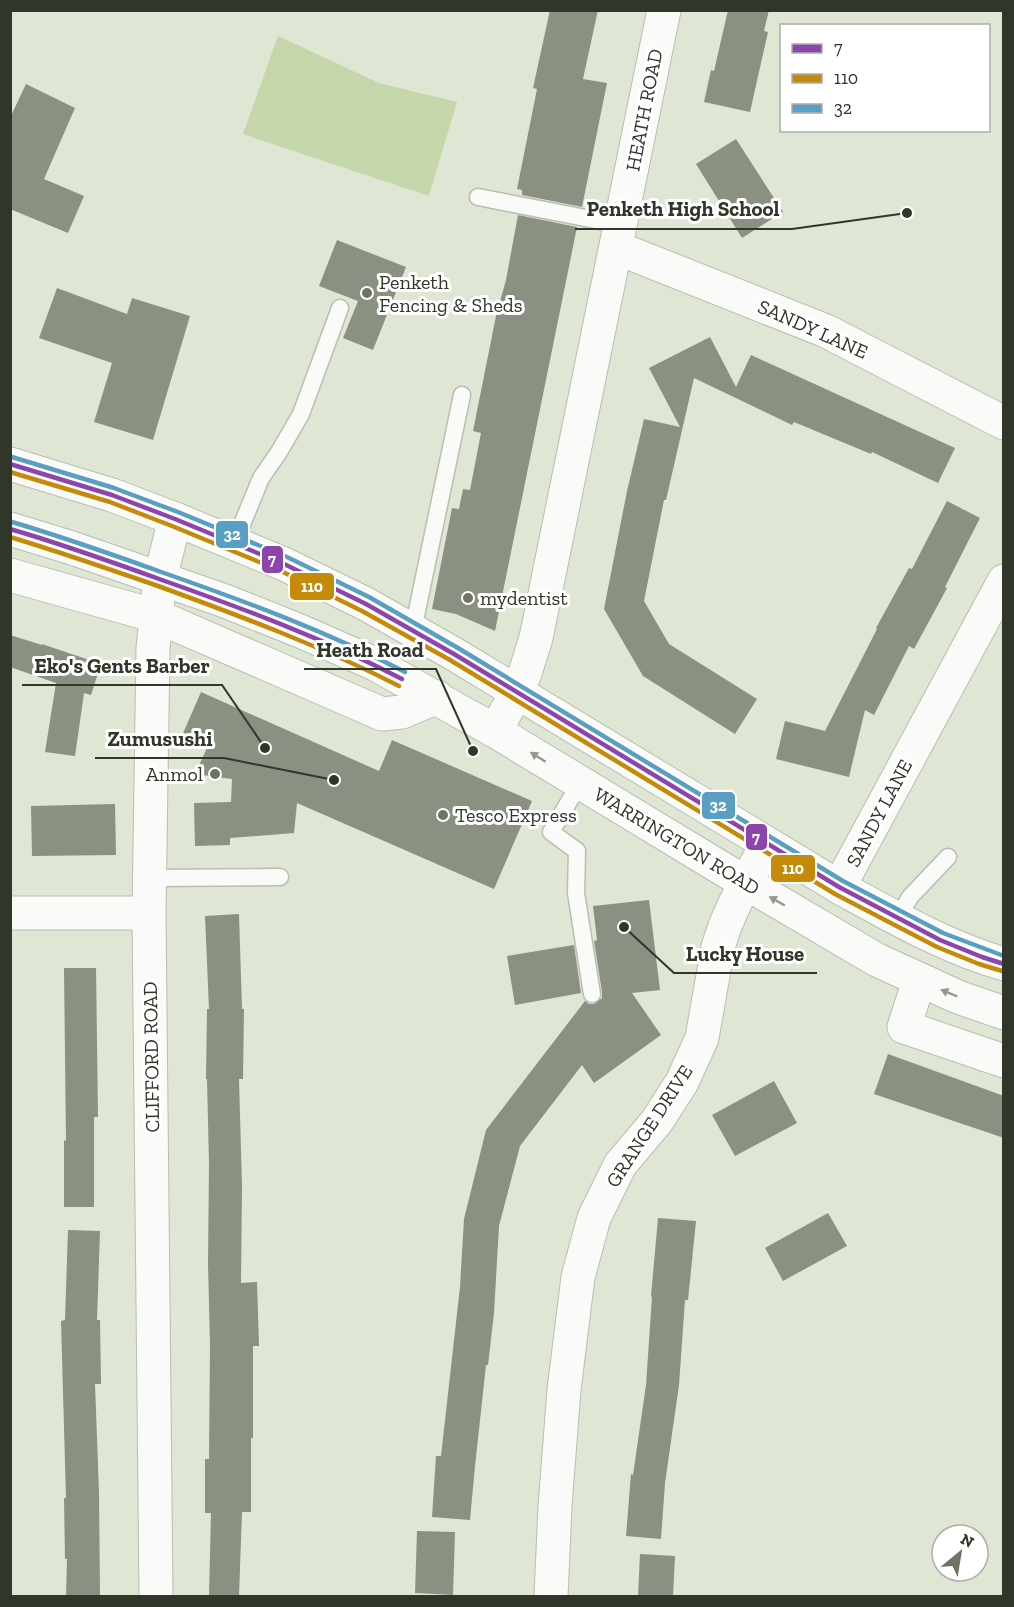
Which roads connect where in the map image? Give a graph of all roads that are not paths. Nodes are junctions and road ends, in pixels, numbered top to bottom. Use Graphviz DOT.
graph roads {
  1 [pos="664,10"];
  2 [pos="478,197"];
  3 [pos="619,236"];
  4 [pos="340,308"];
  5 [pos="462,395"];
  6 [pos="1004,423"];
  7 [pos="10,464"];
  8 [pos="175,519"];
  9 [pos="10,529"];
  10 [pos="234,544"];
  11 [pos="10,575"];
  12 [pos="160,579"];
  13 [pos="1004,581"];
  14 [pos="156,616"];
  15 [pos="413,630"];
  16 [pos="517,692"];
  17 [pos="437,698"];
  18 [pos="495,730"];
  19 [pos="580,783"];
  20 [pos="767,844"];
  21 [pos="948,857"];
  22 [pos="280,877"];
  23 [pos="150,878"];
  24 [pos="746,884"];
  25 [pos="839,887"];
  26 [pos="10,913"];
  27 [pos="149,913"];
  28 [pos="897,919"];
  29 [pos="1004,964"];
  30 [pos="919,981"];
  31 [pos="592,994"];
  32 [pos="1004,1013"];
  33 [pos="1004,1061"];
  34 [pos="156,1596"];
  35 [pos="551,1596"];
  1 -- 3 [label="street, HEATH ROAD"];
  2 -- 3 [label="lane"];
  3 -- 6 [label="street, SANDY LANE"];
  3 -- 16 [label="street, HEATH ROAD"];
  4 -- 10 [label="lane"];
  5 -- 15 [label="lane"];
  7 -- 8 [label="street"];
  8 -- 10 [label="street"];
  8 -- 12 [label="street, CLIFFORD ROAD"];
  9 -- 12 [label="street, WARRINGTON ROAD"];
  10 -- 15 [label="street"];
  11 -- 14 [label="street"];
  12 -- 14 [label="street, CLIFFORD ROAD"];
  12 -- 17 [label="street, WARRINGTON ROAD"];
  13 -- 25 [label="street, SANDY LANE"];
  14 -- 17 [label="street"];
  14 -- 23 [label="street, CLIFFORD ROAD"];
  15 -- 16 [label="street"];
  16 -- 18 [label="street, HEATH ROAD"];
  16 -- 20 [label="street"];
  17 -- 18 [label="street, WARRINGTON ROAD"];
  19 -- 18 [label="street, WARRINGTON ROAD, one-way"];
  19 -- 24 [label="street, WARRINGTON ROAD"];
  19 -- 31 [label="lane"];
  20 -- 24 [label="street, GRANGE DRIVE"];
  20 -- 25 [label="street"];
  21 -- 28 [label="lane"];
  22 -- 23 [label="lane"];
  23 -- 27 [label="street, CLIFFORD ROAD"];
  30 -- 24 [label="street, WARRINGTON ROAD, one-way"];
  24 -- 35 [label="street, GRANGE DRIVE"];
  25 -- 28 [label="street"];
  26 -- 27 [label="street"];
  27 -- 34 [label="street, CLIFFORD ROAD"];
  28 -- 29 [label="street"];
  32 -- 30 [label="street, WARRINGTON ROAD, one-way"];
  30 -- 33 [label="street"];
}
